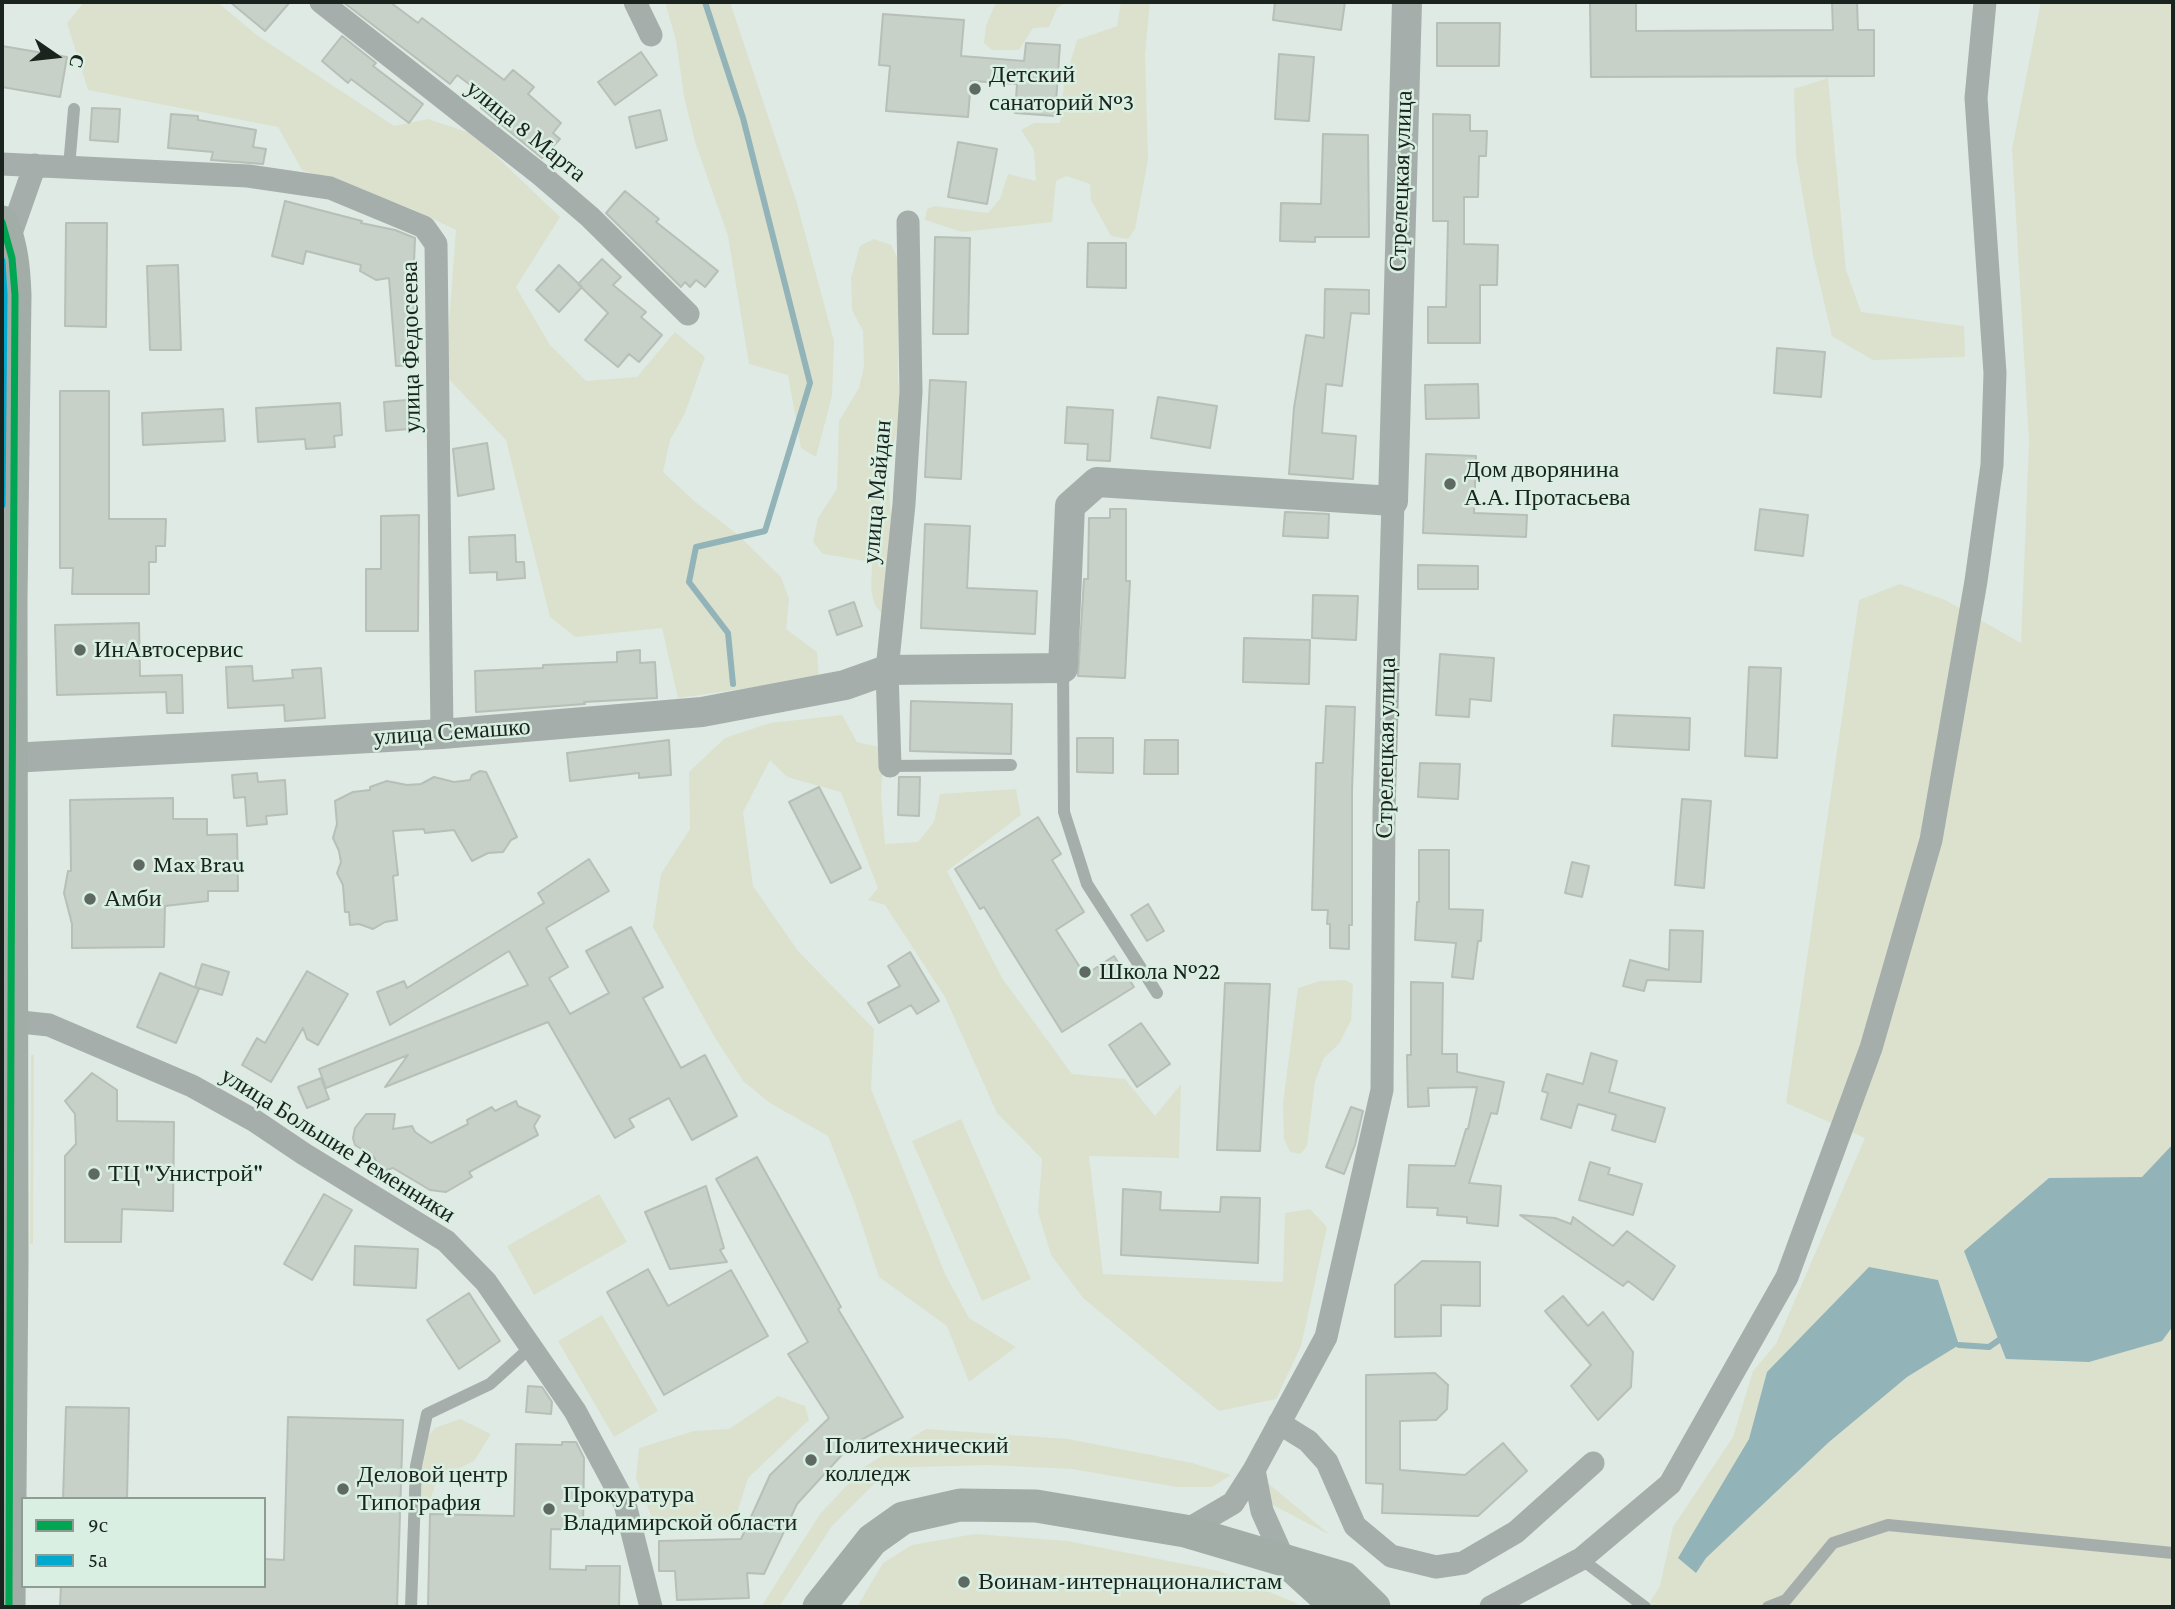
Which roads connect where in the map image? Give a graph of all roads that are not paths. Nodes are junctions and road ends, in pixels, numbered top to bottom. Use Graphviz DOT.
graph roads {
  1 [pos="321,2"];
  2 [pos="635,2"];
  3 [pos="1407,2"];
  4 [pos="1985,2"];
  5 [pos="651,35"];
  6 [pos="74,109"];
  7 [pos="2,164"];
  8 [pos="35,166"];
  9 [pos="69,167"];
  10 [pos="908,222"];
  11 [pos="6,230"];
  12 [pos="688,314"];
  13 [pos="1393,501"];
  14 [pos="1063,668"];
  15 [pos="887,670"];
  16 [pos="442,734"];
  17 [pos="11,758"];
  18 [pos="1011,765"];
  19 [pos="890,766"];
  20 [pos="1157,993"];
  21 [pos="6,1021"];
  22 [pos="532,1346"];
  23 [pos="1279,1423"];
  24 [pos="6,1429"];
  25 [pos="1593,1463"];
  26 [pos="1254,1470"];
  27 [pos="1185,1531"];
  28 [pos="2173,1553"];
  29 [pos="1283,1558"];
  30 [pos="1581,1559"];
  31 [pos="830,1600"];
  32 [pos="9,1607"];
  33 [pos="411,1607"];
  34 [pos="651,1607"];
  35 [pos="1332,1607"];
  36 [pos="1374,1607"];
  37 [pos="1491,1607"];
  38 [pos="1645,1607"];
  39 [pos="1768,1607"];
  1 -- 12 [label="street, улица 8 Марта"];
  2 -- 5 [label="street"];
  3 -- 13 [label="street, Стрелецкая улица"];
  4 -- 30 [label="street"];
  6 -- 9 [label="lane"];
  7 -- 8 [label="street, улица Федосеева"];
  8 -- 9 [label="street, улица Федосеева"];
  8 -- 11 [label="street"];
  9 -- 16 [label="street, улица Федосеева"];
  10 -- 15 [label="street, улица Майдан"];
  11 -- 17 [label="main road"];
  13 -- 14 [label="street"];
  13 -- 23 [label="street, Стрелецкая улица"];
  14 -- 15 [label="street, улица Семашко"];
  14 -- 20 [label="lane"];
  15 -- 16 [label="street, улица Семашко"];
  15 -- 19 [label="street, улица Майдан"];
  16 -- 17 [label="street, улица Семашко"];
  17 -- 21 [label="main road"];
  18 -- 19 [label="lane"];
  21 -- 22 [label="street, улица Большие Ременники"];
  21 -- 24 [label="main road"];
  22 -- 33 [label="lane"];
  22 -- 34 [label="street, улица Большие Ременники"];
  23 -- 25 [label="street"];
  23 -- 26 [label="street, Стрелецкая улица"];
  24 -- 32 [label="main road"];
  26 -- 27 [label="street, Стрелецкая улица"];
  26 -- 29 [label="street"];
  27 -- 29 [label="main road"];
  27 -- 31 [label="main road"];
  28 -- 39 [label="lane"];
  29 -- 35 [label="main road"];
  29 -- 36 [label="main road"];
  30 -- 37 [label="street"];
  30 -- 38 [label="lane"];
}
